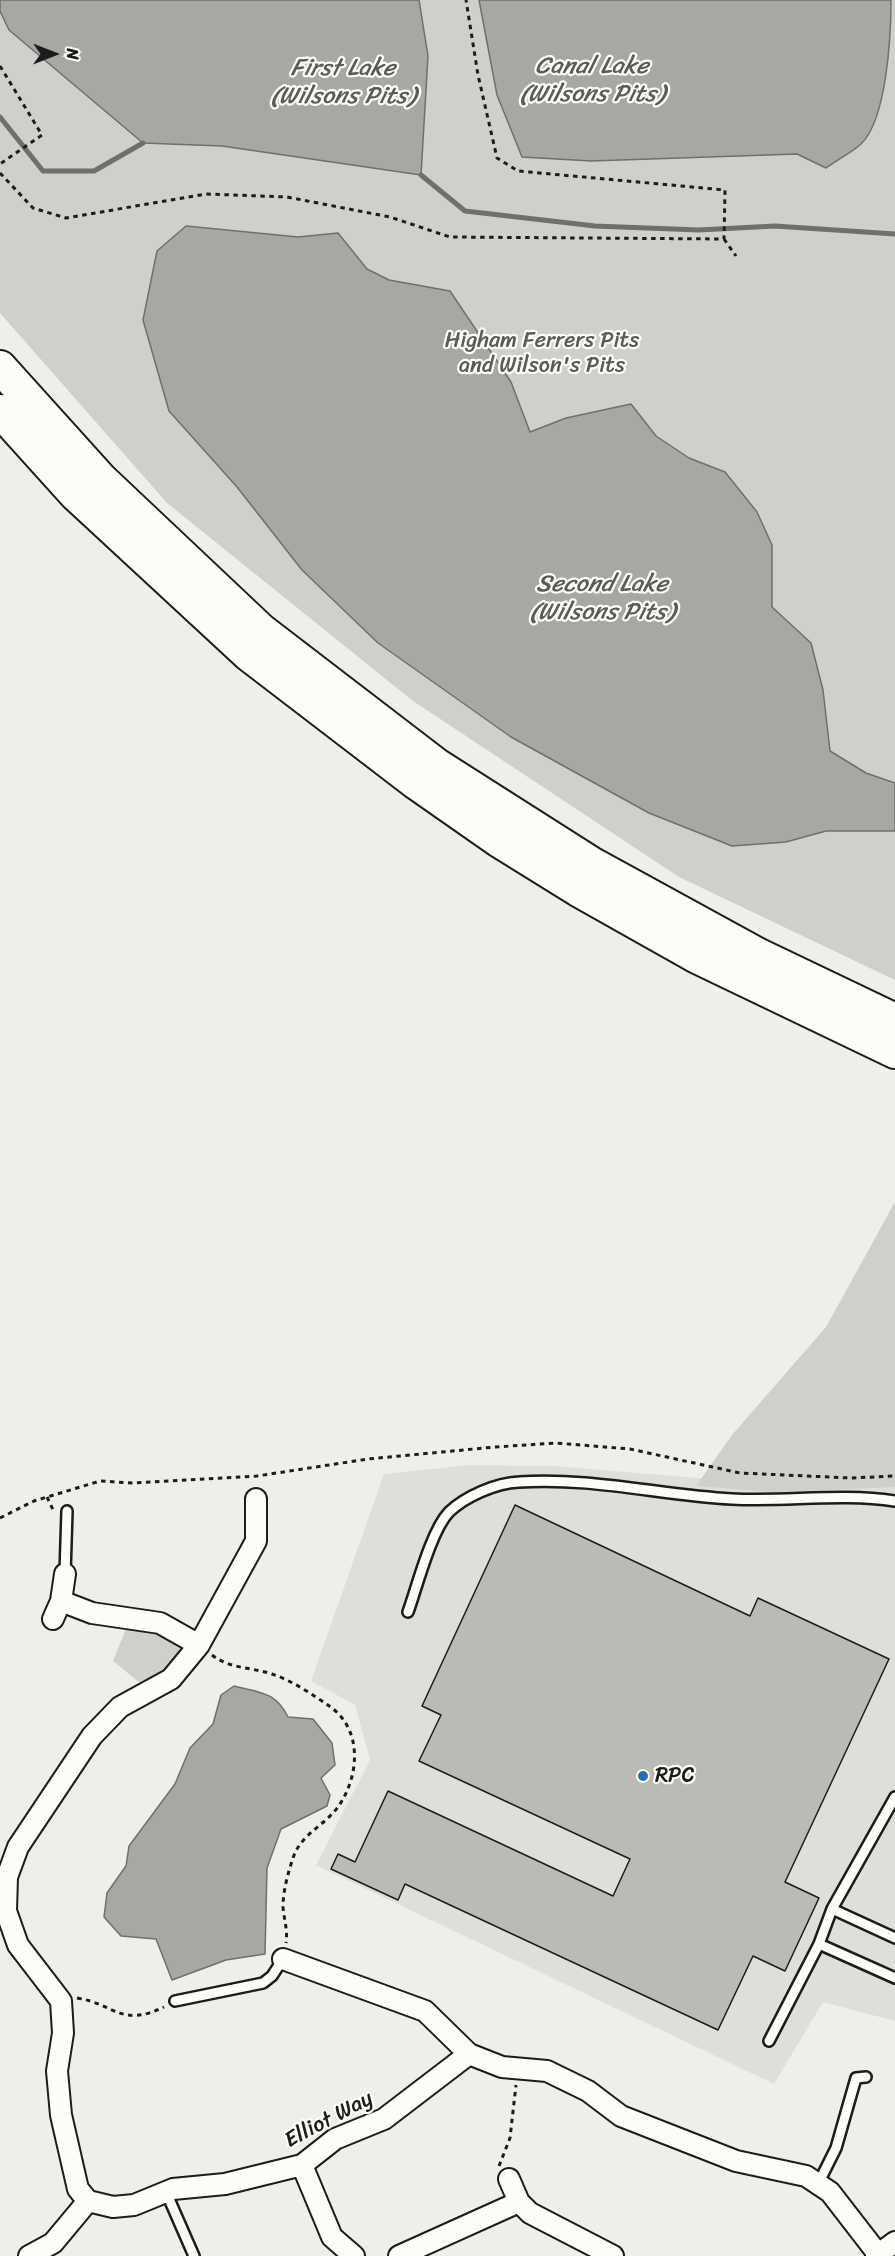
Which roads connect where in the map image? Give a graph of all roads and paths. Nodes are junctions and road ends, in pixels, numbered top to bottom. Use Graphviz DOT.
graph roads {
  1 [pos="466,0"];
  2 [pos="0,66"];
  3 [pos="0,164"];
  4 [pos="0,173"];
  5 [pos="724,239"];
  6 [pos="736,256"];
  7 [pos="0,368"];
  8 [pos="0,411"];
  9 [pos="895,1020"];
  10 [pos="895,1052"];
  11 [pos="895,1476"];
  12 [pos="256,1499"];
  13 [pos="895,1501"];
  14 [pos="67,1511"];
  15 [pos="0,1518"];
  16 [pos="65,1574"];
  17 [pos="408,1612"];
  18 [pos="200,1645"];
  19 [pos="895,1797"];
  20 [pos="832,1909"];
  21 [pos="895,1938"];
  22 [pos="819,1944"];
  23 [pos="283,1959"];
  24 [pos="895,1978"];
  25 [pos="61,2001"];
  26 [pos="175,2001"];
  27 [pos="769,2041"];
  28 [pos="469,2054"];
  29 [pos="517,2068"];
  30 [pos="866,2077"];
  31 [pos="302,2165"];
  32 [pos="509,2179"];
  33 [pos="819,2182"];
  34 [pos="166,2192"];
  35 [pos="88,2201"];
  36 [pos="519,2202"];
  37 [pos="895,2242"];
  38 [pos="877,2255"];
  39 [pos="29,2256"];
  40 [pos="194,2256"];
  41 [pos="354,2256"];
  42 [pos="399,2256"];
  43 [pos="613,2256"];
  1 -- 5 [label="path"];
  2 -- 3 [label="path"];
  4 -- 5 [label="path"];
  5 -- 6 [label="path"];
  7 -- 9 [label="highway"];
  8 -- 10 [label="highway"];
  11 -- 15 [label="path"];
  12 -- 18 [label="street"];
  13 -- 17 [label="lane"];
  14 -- 16 [label="lane"];
  16 -- 18 [label="street"];
  18 -- 23 [label="path"];
  18 -- 25 [label="street"];
  19 -- 20 [label="lane"];
  20 -- 21 [label="lane"];
  20 -- 22 [label="lane"];
  22 -- 24 [label="lane"];
  22 -- 27 [label="lane"];
  23 -- 26 [label="lane"];
  23 -- 28 [label="street"];
  25 -- 26 [label="path"];
  25 -- 35 [label="street"];
  28 -- 29 [label="street"];
  28 -- 31 [label="street, Elliot Way"];
  29 -- 32 [label="path"];
  29 -- 33 [label="street"];
  30 -- 33 [label="lane"];
  31 -- 34 [label="street, Elliot Way"];
  31 -- 41 [label="street"];
  32 -- 36 [label="street"];
  33 -- 38 [label="street"];
  34 -- 35 [label="street, Elliot Way"];
  34 -- 40 [label="lane"];
  35 -- 39 [label="street"];
  36 -- 42 [label="street"];
  36 -- 43 [label="street"];
  37 -- 38 [label="street"];
}
